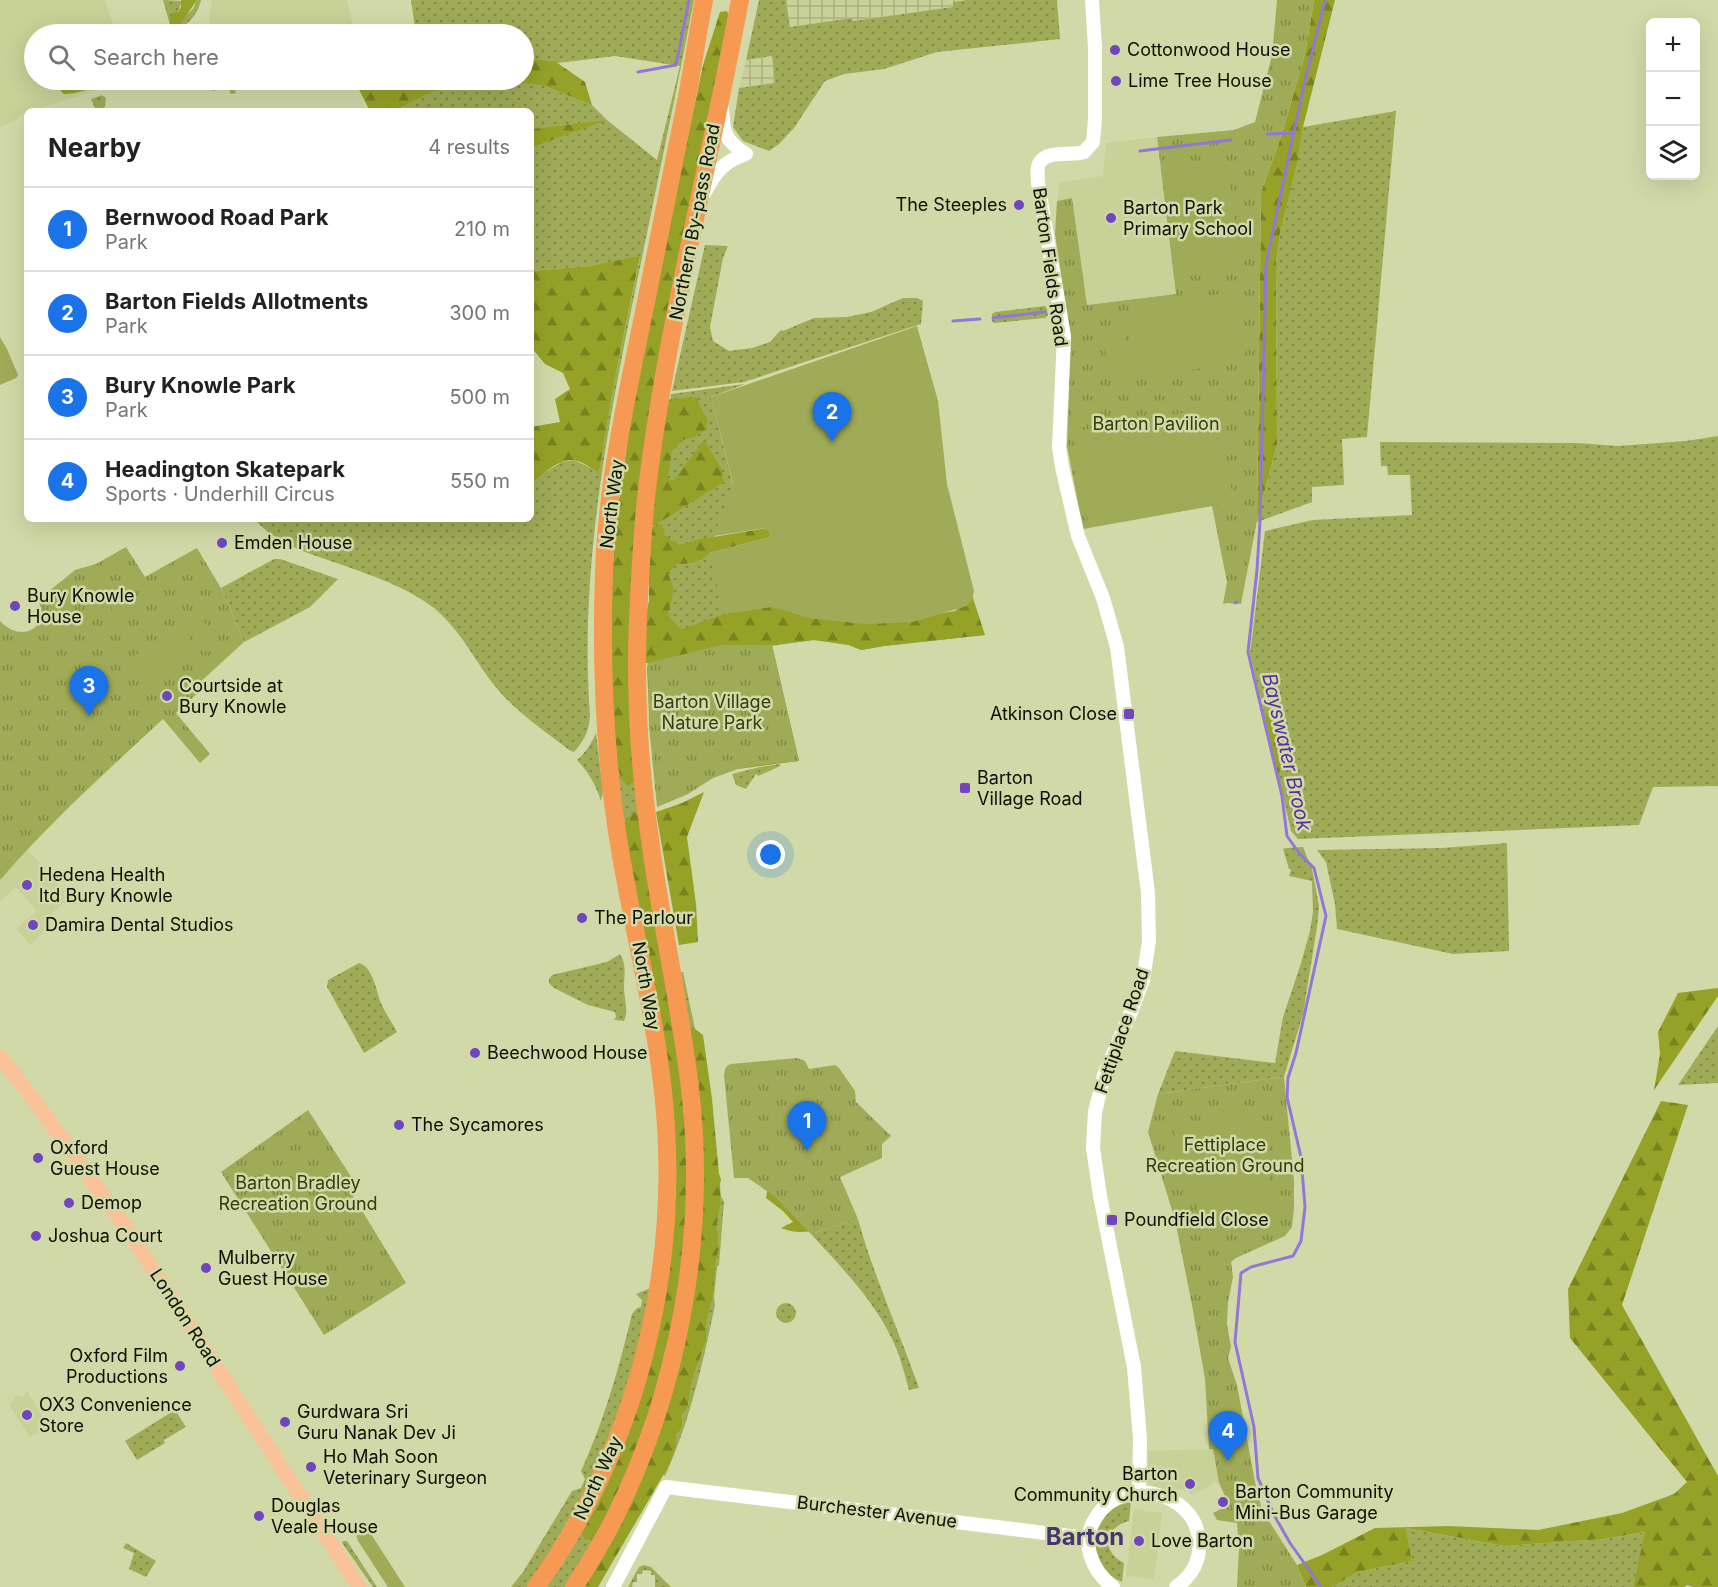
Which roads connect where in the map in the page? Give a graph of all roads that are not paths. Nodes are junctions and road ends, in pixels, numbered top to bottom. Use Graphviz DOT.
graph roads {
  1 [pos="704,0"];
  2 [pos="740,0"];
  3 [pos="1092,0"];
  4 [pos="722,89"];
  5 [pos="697,208"];
  6 [pos="627,397"];
  7 [pos="654,445"];
  8 [pos="1114,638"];
  9 [pos="0,1056"];
  10 [pos="1140,1493"];
  11 [pos="1087,1538"];
  12 [pos="359,1587"];
  13 [pos="536,1587"];
  14 [pos="574,1587"];
  15 [pos="613,1587"];
  16 [pos="1113,1587"];
  17 [pos="1176,1587"];
  1 -- 6 [label="highway, Northern By-pass Road"];
  2 -- 4 [label="highway, Northern By-pass Road"];
  3 -- 8 [label="street, Barton Fields Road"];
  4 -- 5 [label="highway, Northern By-pass Road"];
  4 -- 5 [label="street"];
  5 -- 7 [label="highway, Northern By-pass Road"];
  6 -- 13 [label="highway, North Way"];
  7 -- 14 [label="highway, North Way"];
  8 -- 10 [label="street, Fettiplace Road"];
  9 -- 12 [label="main road, London Road"];
  10 -- 11 [label="street"];
  10 -- 17 [label="street"];
  11 -- 15 [label="street, Burchester Avenue"];
  11 -- 16 [label="street"];
}
